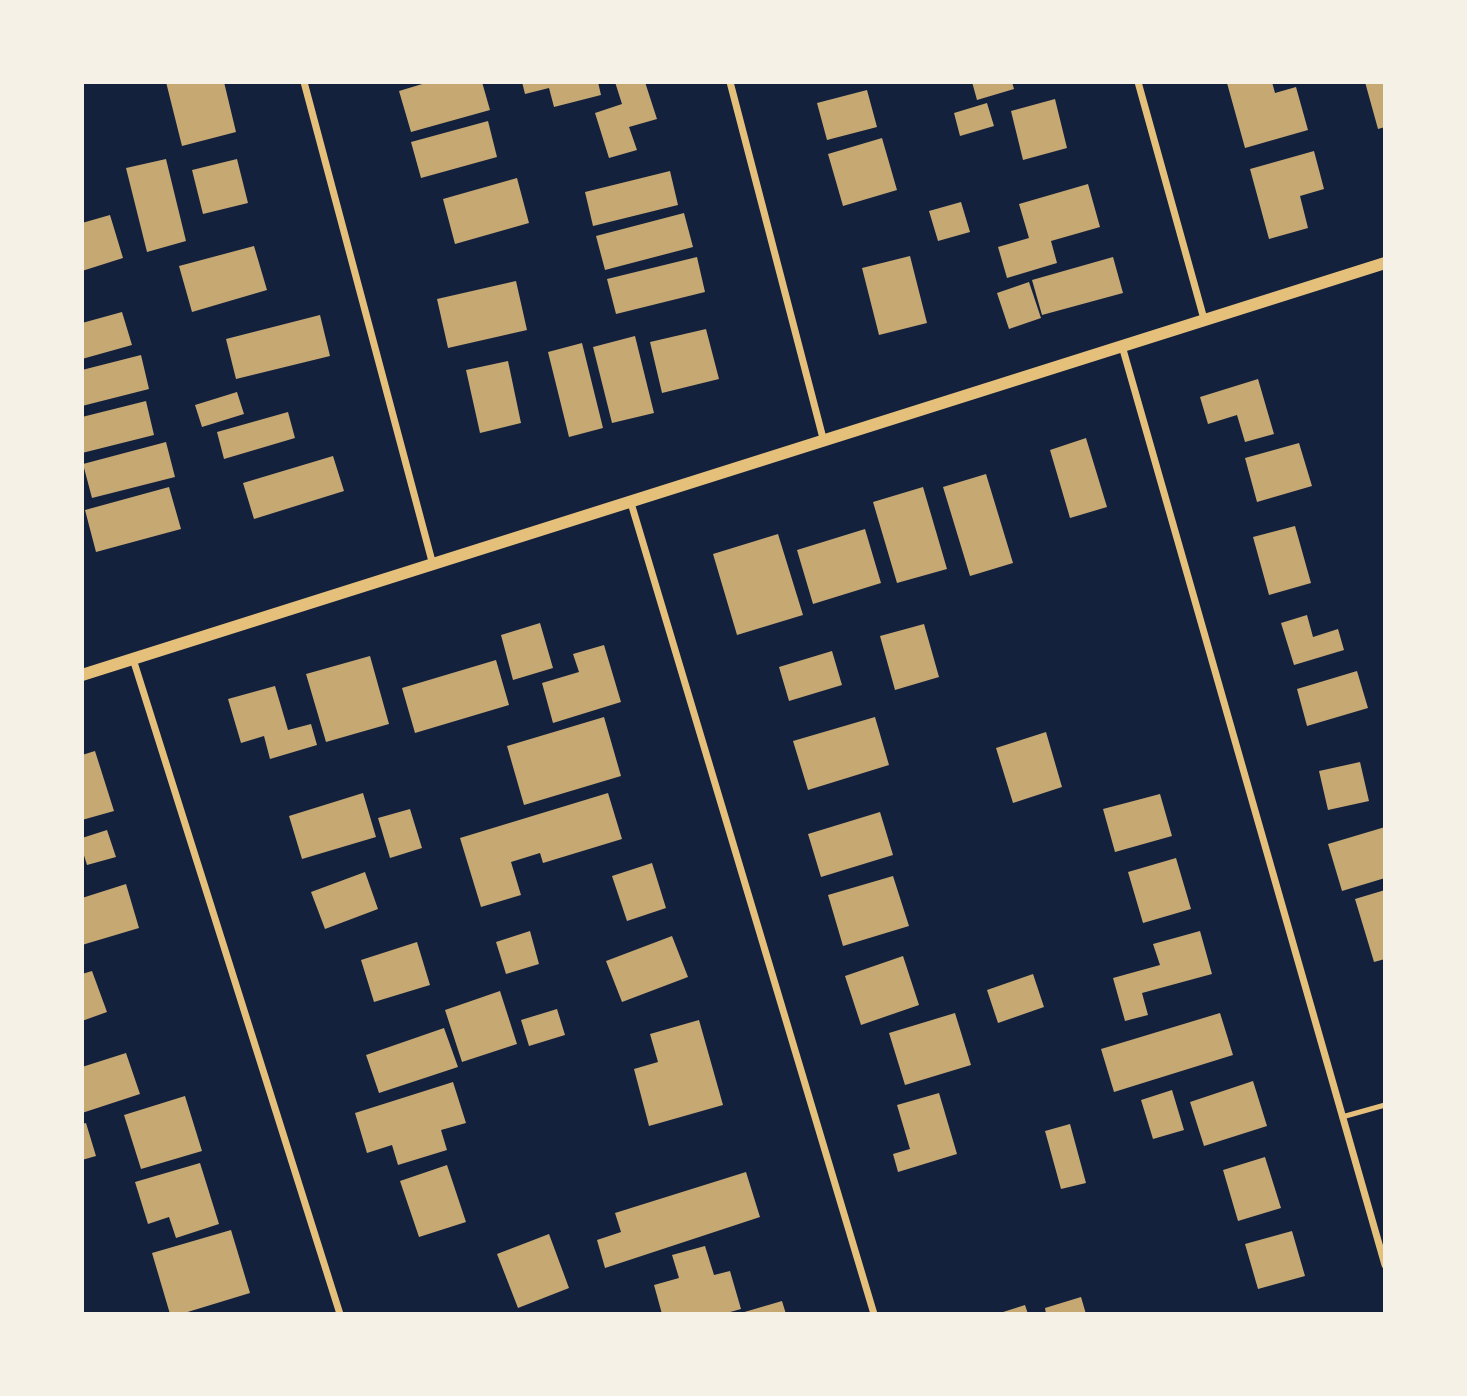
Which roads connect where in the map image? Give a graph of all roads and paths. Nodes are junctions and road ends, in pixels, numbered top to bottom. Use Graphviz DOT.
graph roads {
  1 [pos="304,82"];
  2 [pos="730,82"];
  3 [pos="1138,82"];
  4 [pos="1385,263"];
  5 [pos="1205,319"];
  6 [pos="1121,345"];
  7 [pos="824,442"];
  8 [pos="631,503"];
  9 [pos="432,565"];
  10 [pos="133,659"];
  11 [pos="82,675"];
  12 [pos="1385,1105"];
  13 [pos="1342,1117"];
  14 [pos="1385,1265"];
  15 [pos="340,1314"];
  16 [pos="874,1314"];
  1 -- 9 [label="street"];
  2 -- 7 [label="street"];
  3 -- 5 [label="street"];
  4 -- 5 [label="street"];
  5 -- 6 [label="street"];
  6 -- 7 [label="street"];
  6 -- 13 [label="street"];
  7 -- 8 [label="street"];
  8 -- 9 [label="street"];
  8 -- 16 [label="street"];
  9 -- 10 [label="street"];
  10 -- 11 [label="street"];
  10 -- 15 [label="street"];
  12 -- 13 [label="lane"];
  13 -- 14 [label="street"];
}
